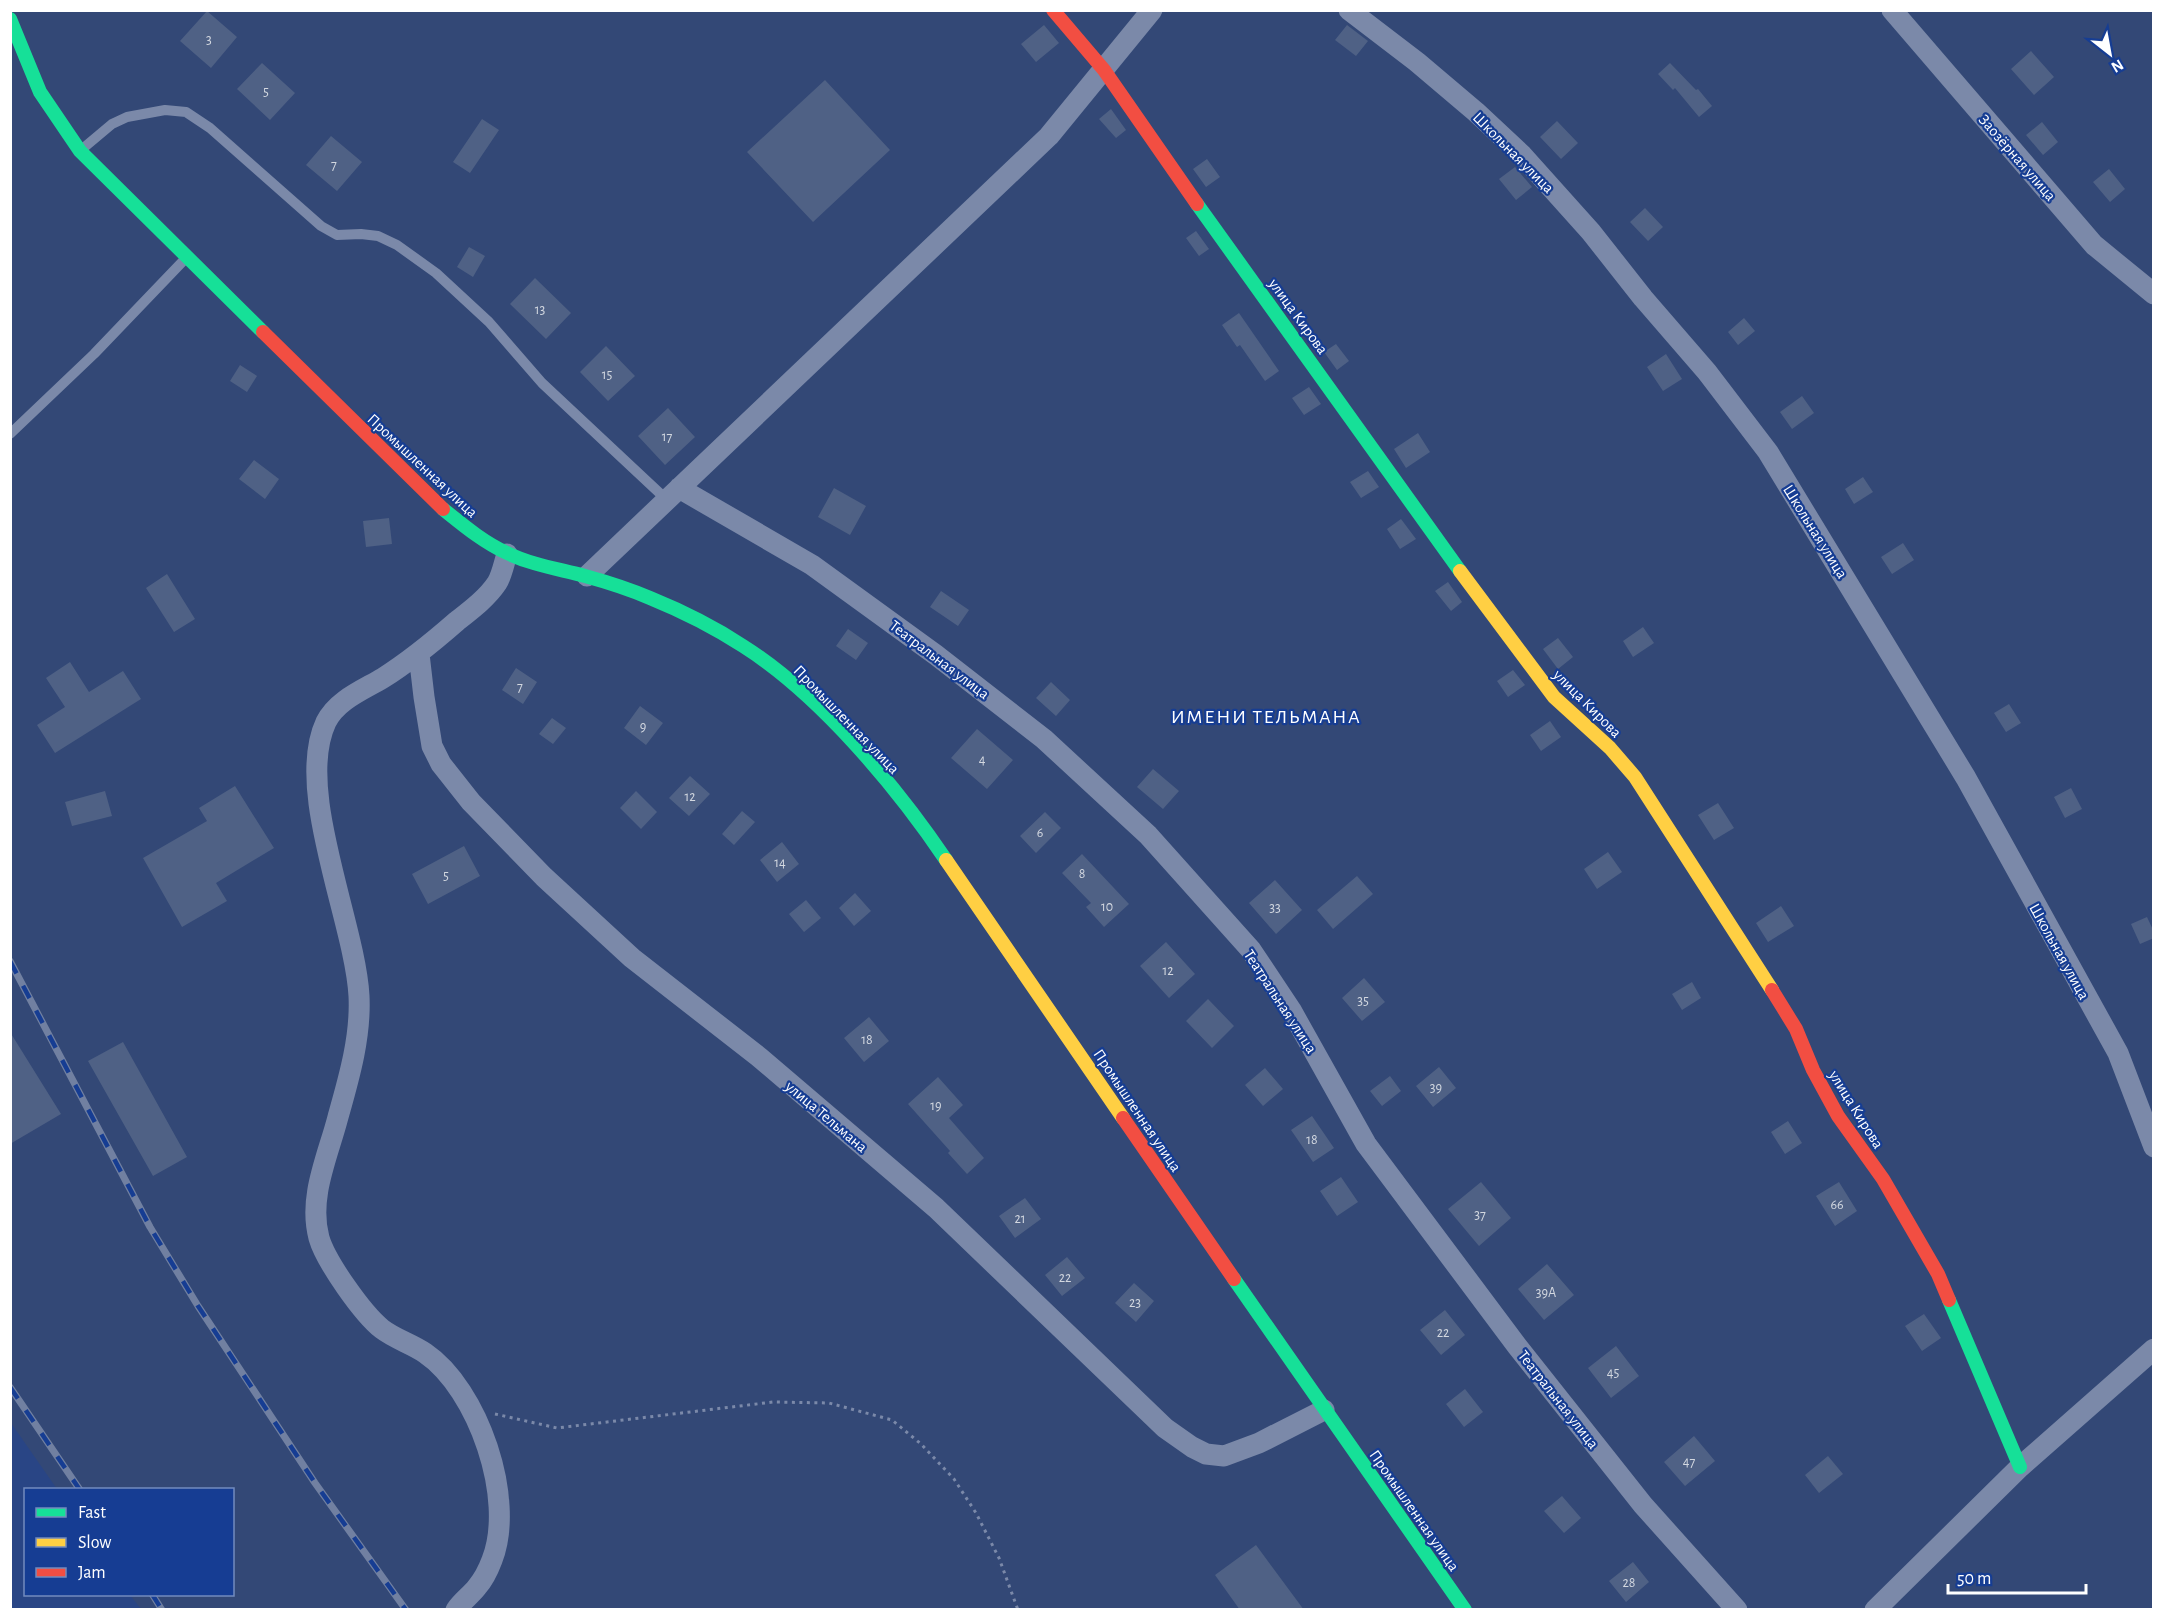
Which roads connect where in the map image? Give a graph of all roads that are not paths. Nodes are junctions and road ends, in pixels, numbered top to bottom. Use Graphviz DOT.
graph roads {
  1 [pos="1053,10"];
  2 [pos="1152,10"];
  3 [pos="1349,10"];
  4 [pos="1893,10"];
  5 [pos="10,19"];
  6 [pos="1104,70"];
  7 [pos="80,151"];
  8 [pos="186,258"];
  9 [pos="2154,294"];
  10 [pos="10,434"];
  11 [pos="673,494"];
  12 [pos="507,554"];
  13 [pos="587,576"];
  14 [pos="419,654"];
  15 [pos="2154,1147"];
  16 [pos="2154,1349"];
  17 [pos="1324,1410"];
  18 [pos="2020,1467"];
  19 [pos="456,1610"];
  20 [pos="1465,1610"];
  21 [pos="1737,1610"];
  22 [pos="1875,1610"];
  1 -- 6 [label="street, улица Кирова"];
  2 -- 6 [label="street"];
  3 -- 15 [label="street, Школьная улица"];
  4 -- 9 [label="street, Заозёрная улица"];
  5 -- 7 [label="street, Промышленная улица"];
  6 -- 11 [label="street"];
  6 -- 18 [label="street, улица Кирова"];
  7 -- 8 [label="street, Промышленная улица"];
  7 -- 11 [label="lane"];
  8 -- 10 [label="lane"];
  8 -- 12 [label="street, Промышленная улица"];
  11 -- 13 [label="street"];
  11 -- 21 [label="street, Театральная улица"];
  12 -- 13 [label="street, Промышленная улица"];
  12 -- 14 [label="street"];
  13 -- 17 [label="street, Промышленная улица"];
  14 -- 17 [label="street, улица Тельмана"];
  14 -- 19 [label="street"];
  16 -- 18 [label="street"];
  17 -- 20 [label="street, Промышленная улица"];
  18 -- 22 [label="street"];
}
